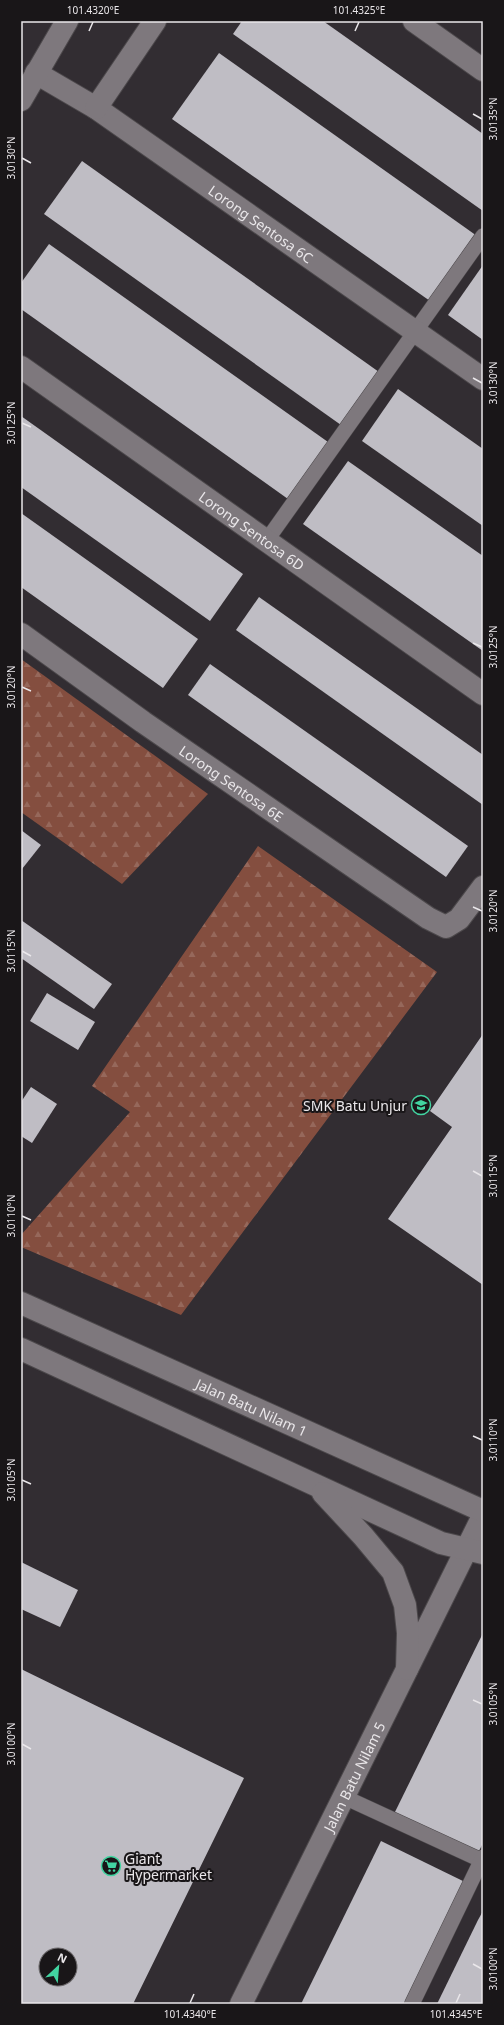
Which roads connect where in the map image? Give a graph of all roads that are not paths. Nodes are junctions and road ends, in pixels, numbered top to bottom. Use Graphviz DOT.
graph roads {
  1 [pos="67,21"];
  2 [pos="155,21"];
  3 [pos="414,21"];
  4 [pos="483,70"];
  5 [pos="36,73"];
  6 [pos="21,100"];
  7 [pos="96,108"];
  8 [pos="483,236"];
  9 [pos="416,330"];
  10 [pos="21,367"];
  11 [pos="483,378"];
  12 [pos="267,540"];
  13 [pos="21,634"];
  14 [pos="483,694"];
  15 [pos="483,887"];
  16 [pos="21,1303"];
  17 [pos="21,1350"];
  18 [pos="317,1486"];
  19 [pos="483,1511"];
  20 [pos="483,1516"];
  21 [pos="475,1552"];
  22 [pos="407,1669"];
  23 [pos="344,1797"];
  24 [pos="482,1859"];
  25 [pos="241,2004"];
  26 [pos="412,2004"];
  1 -- 5 [label="street"];
  2 -- 7 [label="street"];
  3 -- 4 [label="street"];
  5 -- 6 [label="street"];
  5 -- 7 [label="street, Lorong Sentosa 6C"];
  7 -- 9 [label="street, Lorong Sentosa 6C"];
  8 -- 9 [label="lane"];
  9 -- 11 [label="street, Lorong Sentosa 6C"];
  9 -- 12 [label="lane"];
  10 -- 12 [label="street, Lorong Sentosa 6D"];
  12 -- 14 [label="street, Lorong Sentosa 6D"];
  13 -- 15 [label="street, Lorong Sentosa 6E"];
  16 -- 19 [label="street, Jalan Batu Nilam 1"];
  17 -- 18 [label="street"];
  18 -- 21 [label="street"];
  18 -- 22 [label="street"];
  20 -- 21 [label="street, Jalan Batu Nilam 5"];
  21 -- 22 [label="street, Jalan Batu Nilam 5"];
  22 -- 23 [label="street, Jalan Batu Nilam 5"];
  23 -- 24 [label="lane"];
  23 -- 25 [label="street, Jalan Batu Nilam 5"];
  24 -- 26 [label="lane"];
}
